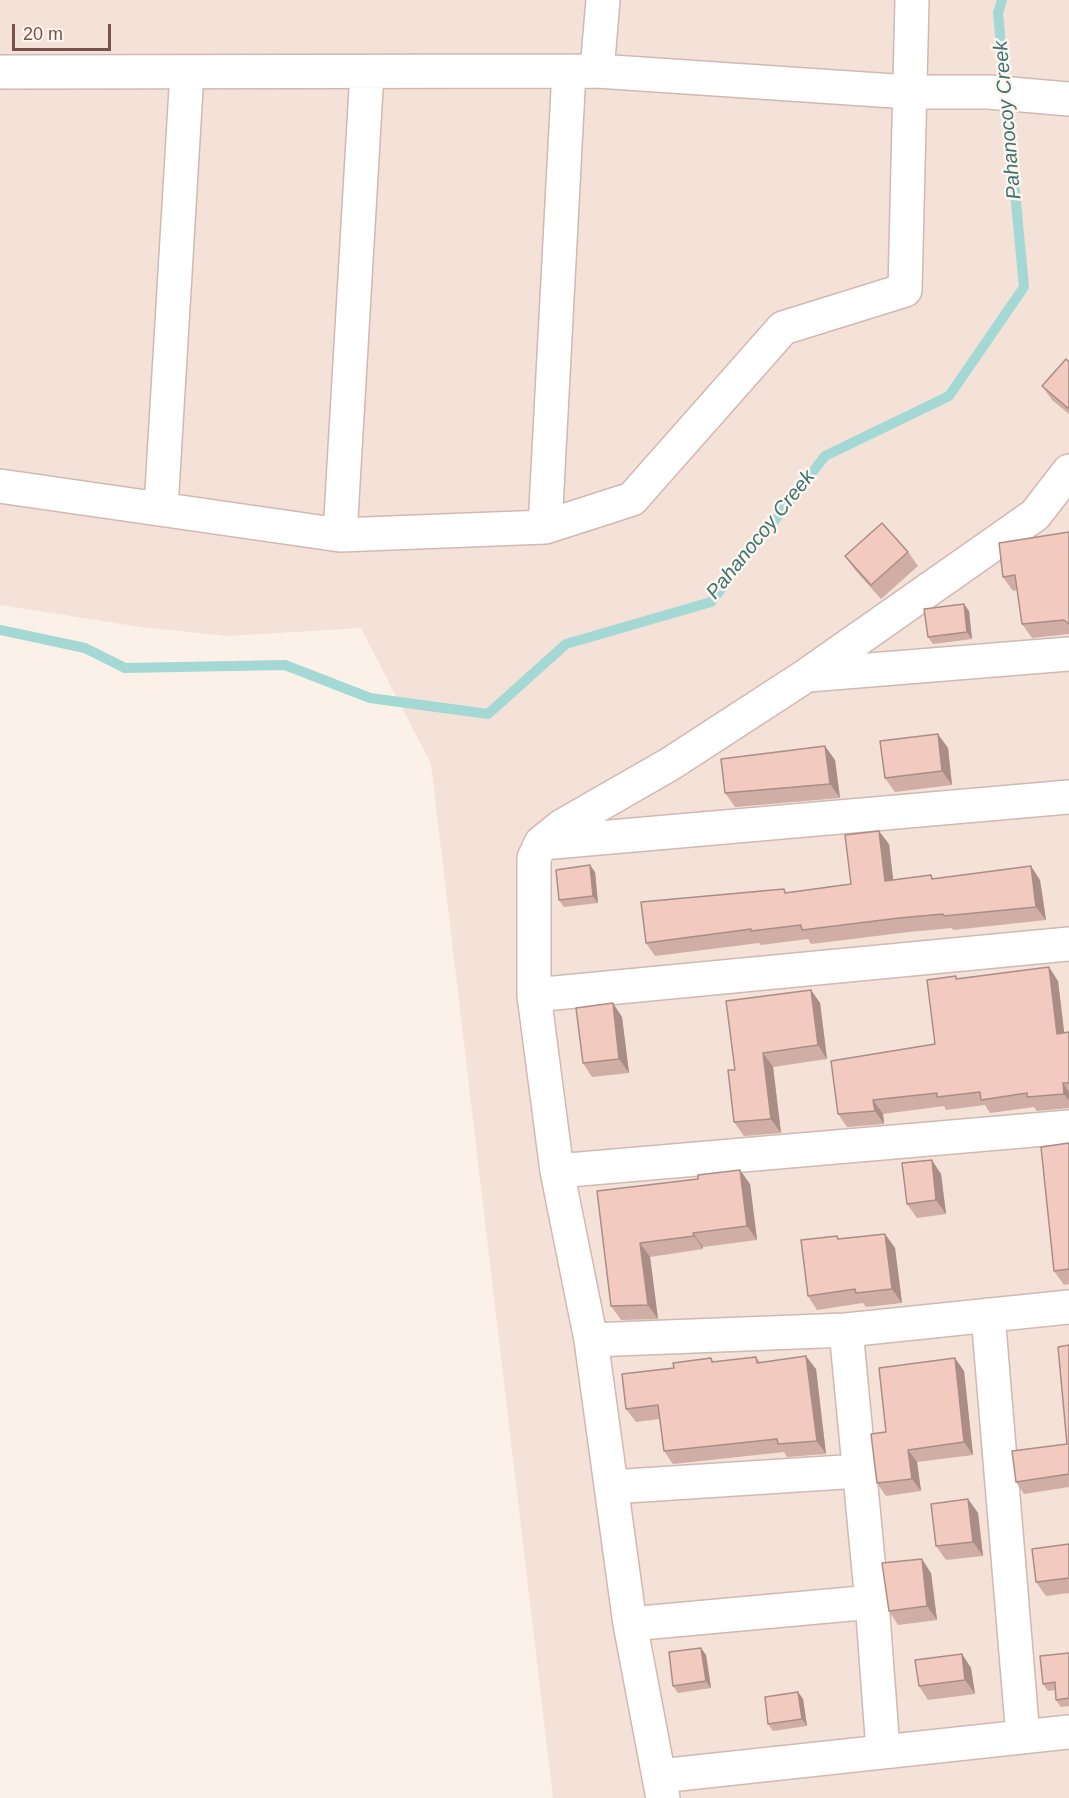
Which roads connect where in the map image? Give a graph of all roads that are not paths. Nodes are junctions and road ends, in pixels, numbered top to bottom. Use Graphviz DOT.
graph roads {
  1 [pos="603,0"];
  2 [pos="912,0"];
  3 [pos="583,71"];
  4 [pos="0,72"];
  5 [pos="187,72"];
  6 [pos="368,72"];
  7 [pos="909,92"];
  8 [pos="1069,99"];
  9 [pos="1069,471"];
  10 [pos="0,486"];
  11 [pos="161,508"];
  12 [pos="1069,513"];
  13 [pos="1035,515"];
  14 [pos="544,528"];
  15 [pos="340,535"];
  16 [pos="1069,654"];
  17 [pos="807,675"];
  18 [pos="1069,797"];
  19 [pos="541,843"];
  20 [pos="1069,944"];
  21 [pos="534,995"];
  22 [pos="1069,1126"];
  23 [pos="557,1171"];
  24 [pos="1069,1307"];
  25 [pos="987,1315"];
  26 [pos="846,1330"];
  27 [pos="591,1340"];
  28 [pos="860,1471"];
  29 [pos="611,1487"];
  30 [pos="872,1602"];
  31 [pos="630,1624"];
  32 [pos="1069,1732"];
  33 [pos="1023,1737"];
  34 [pos="883,1750"];
  35 [pos="661,1787"];
  1 -- 3 [label="street"];
  2 -- 7 [label="street"];
  3 -- 6 [label="street"];
  3 -- 7 [label="street"];
  3 -- 14 [label="street"];
  4 -- 5 [label="street"];
  5 -- 6 [label="street"];
  5 -- 11 [label="street"];
  6 -- 15 [label="street"];
  7 -- 8 [label="street"];
  7 -- 14 [label="street"];
  9 -- 13 [label="street"];
  10 -- 11 [label="street"];
  11 -- 15 [label="street"];
  12 -- 13 [label="street"];
  13 -- 17 [label="street"];
  14 -- 15 [label="street"];
  16 -- 17 [label="street"];
  17 -- 19 [label="street"];
  18 -- 19 [label="street"];
  19 -- 21 [label="street"];
  20 -- 21 [label="street"];
  21 -- 23 [label="street"];
  22 -- 23 [label="street"];
  23 -- 27 [label="street"];
  24 -- 25 [label="street"];
  25 -- 26 [label="street"];
  25 -- 33 [label="street"];
  26 -- 27 [label="street"];
  26 -- 28 [label="street"];
  27 -- 29 [label="street"];
  28 -- 29 [label="street"];
  28 -- 30 [label="street"];
  29 -- 31 [label="street"];
  30 -- 31 [label="street"];
  30 -- 34 [label="street"];
  31 -- 35 [label="street"];
  32 -- 33 [label="street"];
  33 -- 34 [label="street"];
  34 -- 35 [label="street"];
}
